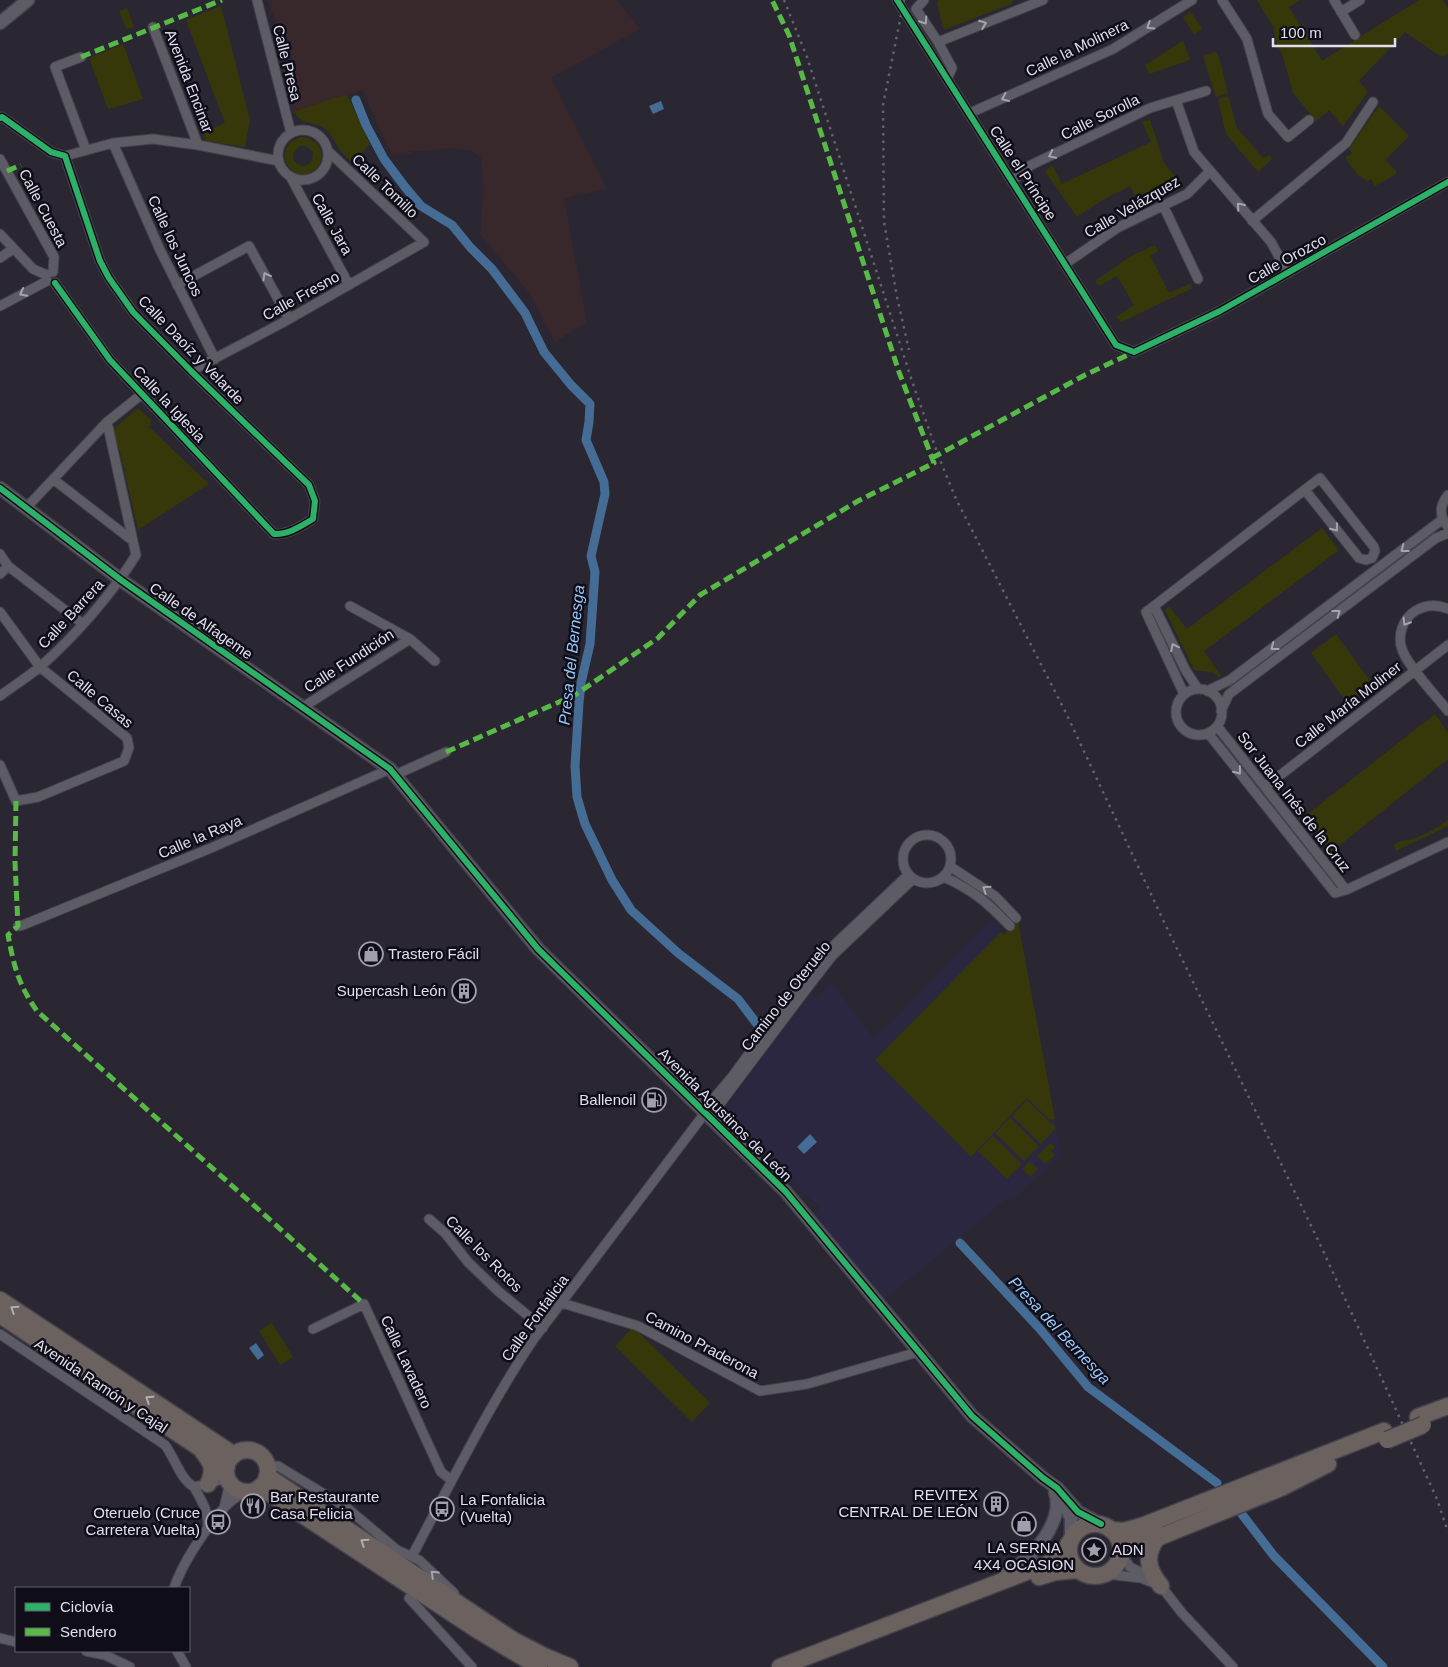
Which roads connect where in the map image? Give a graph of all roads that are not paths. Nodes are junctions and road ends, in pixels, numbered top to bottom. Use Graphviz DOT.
graph roads {
  1 [pos="17,0"];
  2 [pos="28,0"];
  3 [pos="257,0"];
  4 [pos="897,0"];
  5 [pos="924,0"];
  6 [pos="1043,0"];
  7 [pos="1192,0"];
  8 [pos="1222,0"];
  9 [pos="1334,0"];
  10 [pos="1360,0"];
  11 [pos="1022,4"];
  12 [pos="1341,12"];
  13 [pos="0,15"];
  14 [pos="0,22"];
  15 [pos="153,27"];
  16 [pos="1356,35"];
  17 [pos="938,42"];
  18 [pos="82,57"];
  19 [pos="948,77"];
  20 [pos="1206,91"];
  21 [pos="1176,100"];
  22 [pos="1373,102"];
  23 [pos="970,113"];
  24 [pos="0,118"];
  25 [pos="1310,120"];
  26 [pos="291,133"];
  27 [pos="113,144"];
  28 [pos="198,145"];
  29 [pos="86,150"];
  30 [pos="328,151"];
  31 [pos="65,156"];
  32 [pos="279,161"];
  33 [pos="1,163"];
  34 [pos="1210,171"];
  35 [pos="290,176"];
  36 [pos="1013,180"];
  37 [pos="1448,182"];
  38 [pos="1163,205"];
  39 [pos="1252,221"];
  40 [pos="0,234"];
  41 [pos="424,242"];
  42 [pos="13,249"];
  43 [pos="0,258"];
  44 [pos="1065,264"];
  45 [pos="1288,273"];
  46 [pos="50,278"];
  47 [pos="1198,279"];
  48 [pos="177,285"];
  49 [pos="349,285"];
  50 [pos="0,306"];
  51 [pos="289,319"];
  52 [pos="1134,352"];
  53 [pos="214,358"];
  54 [pos="191,371"];
  55 [pos="142,394"];
  56 [pos="107,422"];
  57 [pos="53,478"];
  58 [pos="0,488"];
  59 [pos="1305,490"];
  60 [pos="1448,495"];
  61 [pos="26,508"];
  62 [pos="1445,523"];
  63 [pos="1448,532"];
  64 [pos="274,534"];
  65 [pos="133,540"];
  66 [pos="0,554"];
  67 [pos="8,566"];
  68 [pos="0,574"];
  69 [pos="121,580"];
  70 [pos="350,606"];
  71 [pos="1154,606"];
  72 [pos="1448,609"];
  73 [pos="0,612"];
  74 [pos="83,624"];
  75 [pos="410,639"];
  76 [pos="1448,645"];
  77 [pos="435,661"];
  78 [pos="40,666"];
  79 [pos="1416,670"];
  80 [pos="1202,690"];
  81 [pos="1184,694"];
  82 [pos="0,696"];
  83 [pos="303,707"];
  84 [pos="1221,711"];
  85 [pos="1448,711"];
  86 [pos="1217,726"];
  87 [pos="1208,733"];
  88 [pos="446,752"];
  89 [pos="0,765"];
  90 [pos="392,772"];
  91 [pos="1265,787"];
  92 [pos="1448,842"];
  93 [pos="950,867"];
  94 [pos="911,877"];
  95 [pos="944,877"];
  96 [pos="1346,890"];
  97 [pos="1016,918"];
  98 [pos="18,926"];
  99 [pos="1010,926"];
  100 [pos="706,1114"];
  101 [pos="429,1219"];
  102 [pos="0,1300"];
  103 [pos="562,1303"];
  104 [pos="0,1315"];
  105 [pos="543,1328"];
  106 [pos="313,1329"];
  107 [pos="0,1334"];
  108 [pos="918,1352"];
  109 [pos="1448,1406"];
  110 [pos="1448,1416"];
  111 [pos="1421,1421"];
  112 [pos="1385,1435"];
  113 [pos="198,1446"];
  114 [pos="1328,1464"];
  115 [pos="230,1470"];
  116 [pos="265,1477"];
  117 [pos="1043,1478"];
  118 [pos="451,1480"];
  119 [pos="201,1485"];
  120 [pos="244,1491"];
  121 [pos="1055,1492"];
  122 [pos="224,1508"];
  123 [pos="1106,1527"];
  124 [pos="208,1529"];
  125 [pos="1070,1541"];
  126 [pos="1121,1552"];
  127 [pos="412,1556"];
  128 [pos="1077,1570"];
  129 [pos="1106,1574"];
  130 [pos="1157,1582"];
  131 [pos="174,1587"];
  132 [pos="409,1598"];
  133 [pos="480,1618"];
  134 [pos="886,1626"];
  135 [pos="0,1638"];
  136 [pos="15,1642"];
  137 [pos="91,1652"];
  138 [pos="178,1652"];
  139 [pos="130,1667"];
  140 [pos="186,1667"];
  141 [pos="472,1667"];
  142 [pos="539,1667"];
  143 [pos="570,1667"];
  144 [pos="780,1667"];
  145 [pos="811,1667"];
  146 [pos="1233,1667"];
  1 -- 13 [label="street"];
  2 -- 14 [label="street"];
  3 -- 26 [label="street, Calle Presa"];
  4 -- 19 [label="street, Calle el Príncipe"];
  5 -- 17 [label="street, one-way"];
  6 -- 11 [label="street"];
  7 -- 23 [label="street, Calle la Molinera, one-way"];
  8 -- 25 [label="street"];
  9 -- 12 [label="street"];
  10 -- 12 [label="street"];
  17 -- 11 [label="street, one-way"];
  12 -- 16 [label="street"];
  15 -- 28 [label="street, Avenida Encinar"];
  17 -- 19 [label="street"];
  18 -- 29 [label="street"];
  19 -- 23 [label="street, Calle el Príncipe"];
  20 -- 21 [label="street, Calle Sorolla"];
  21 -- 34 [label="street"];
  21 -- 36 [label="street, Calle Sorolla, one-way"];
  22 -- 39 [label="street"];
  23 -- 36 [label="street, Calle el Príncipe"];
  24 -- 31 [label="street"];
  26 -- 30 [label="street"];
  26 -- 32 [label="street"];
  27 -- 28 [label="street"];
  27 -- 29 [label="street"];
  27 -- 48 [label="street, Calle los Juncos"];
  28 -- 32 [label="street"];
  29 -- 31 [label="street"];
  30 -- 35 [label="street"];
  30 -- 41 [label="street, Calle Tomillo"];
  31 -- 54 [label="street, Calle Daoíz y Velarde"];
  32 -- 35 [label="street"];
  33 -- 46 [label="street, Calle Cuesta"];
  34 -- 38 [label="street, Calle Velázquez"];
  39 -- 34 [label="street, one-way"];
  35 -- 49 [label="street, Calle Jara"];
  36 -- 44 [label="street, Calle el Príncipe"];
  37 -- 45 [label="street, Calle Orozco"];
  38 -- 44 [label="street, Calle Velázquez"];
  38 -- 47 [label="street"];
  39 -- 45 [label="street"];
  40 -- 42 [label="street, Calle la Iglesia"];
  41 -- 49 [label="street, Calle Fresno"];
  42 -- 43 [label="street"];
  42 -- 46 [label="street, Calle la Iglesia"];
  44 -- 52 [label="street, Calle el Príncipe"];
  45 -- 52 [label="street, Calle Orozco"];
  46 -- 50 [label="street, one-way"];
  46 -- 55 [label="street, Calle la Iglesia"];
  51 -- 48 [label="street, one-way"];
  48 -- 53 [label="street, Calle los Juncos"];
  49 -- 51 [label="street, Calle Fresno"];
  51 -- 53 [label="street, Calle Fresno"];
  53 -- 54 [label="street, Calle Fresno"];
  54 -- 64 [label="street, Calle Daoíz y Velarde"];
  55 -- 56 [label="street"];
  55 -- 64 [label="street, Calle la Iglesia"];
  56 -- 57 [label="street"];
  56 -- 65 [label="street, Calle Barrera"];
  57 -- 61 [label="street"];
  57 -- 65 [label="street"];
  58 -- 61 [label="street, Calle de Alfageme"];
  59 -- 59 [label="street, one-way"];
  59 -- 71 [label="street"];
  60 -- 62 [label="street"];
  61 -- 69 [label="street, Calle de Alfageme"];
  62 -- 80 [label="street, one-way"];
  84 -- 63 [label="street, one-way"];
  65 -- 69 [label="street, Calle Barrera"];
  66 -- 67 [label="street"];
  67 -- 68 [label="street"];
  67 -- 74 [label="street"];
  69 -- 74 [label="street, Calle Barrera"];
  69 -- 83 [label="street, Calle de Alfageme"];
  70 -- 75 [label="street"];
  80 -- 71 [label="street, one-way"];
  71 -- 81 [label="street"];
  72 -- 79 [label="street, one-way"];
  73 -- 78 [label="street, Calle Casas"];
  74 -- 78 [label="street, Calle Barrera"];
  75 -- 77 [label="street"];
  75 -- 83 [label="street, Calle Fundición"];
  76 -- 79 [label="street, Calle María Moliner"];
  78 -- 82 [label="street, Calle Barrera"];
  78 -- 89 [label="street, Calle Casas"];
  79 -- 85 [label="street"];
  79 -- 91 [label="street, Calle María Moliner"];
  80 -- 81 [label="street"];
  80 -- 84 [label="street"];
  81 -- 87 [label="street"];
  83 -- 90 [label="street, Calle de Alfageme"];
  84 -- 86 [label="street"];
  86 -- 87 [label="street"];
  86 -- 91 [label="street, Sor Juana Inés de la Cruz"];
  87 -- 96 [label="street, Sor Juana Inés de la Cruz, one-way"];
  88 -- 90 [label="street, Calle la Raya"];
  90 -- 98 [label="street, Calle la Raya"];
  90 -- 100 [label="street, Avenida Agustinos de León"];
  91 -- 96 [label="street, Sor Juana Inés de la Cruz"];
  92 -- 96 [label="street"];
  93 -- 94 [label="street"];
  93 -- 95 [label="street"];
  97 -- 93 [label="street, one-way"];
  94 -- 95 [label="street"];
  94 -- 100 [label="street, Camino de Oteruelo"];
  95 -- 99 [label="street"];
  100 -- 103 [label="street, Calle Fonfalicia"];
  100 -- 108 [label="street, Avenida Agustinos de León"];
  101 -- 105 [label="street, Calle los Rotos"];
  115 -- 102 [label="highway, one-way"];
  103 -- 105 [label="street, Calle Fonfalicia"];
  103 -- 108 [label="street, Camino Praderona"];
  104 -- 113 [label="highway"];
  105 -- 118 [label="street, Calle Fonfalicia"];
  106 -- 118 [label="street, Calle Lavadero"];
  107 -- 119 [label="street, Avenida Ramón y Cajal"];
  108 -- 117 [label="street, Avenida Agustinos de León"];
  109 -- 111 [label="highway"];
  110 -- 111 [label="highway"];
  111 -- 112 [label="highway, bridge"];
  112 -- 114 [label="highway"];
  112 -- 123 [label="highway"];
  113 -- 115 [label="highway"];
  113 -- 119 [label="highway"];
  114 -- 126 [label="highway"];
  114 -- 130 [label="highway"];
  115 -- 116 [label="highway"];
  115 -- 119 [label="street"];
  115 -- 120 [label="highway"];
  115 -- 122 [label="street"];
  116 -- 120 [label="highway"];
  116 -- 127 [label="street"];
  133 -- 116 [label="highway, one-way"];
  116 -- 142 [label="highway"];
  117 -- 121 [label="street, Avenida Agustinos de León"];
  117 -- 123 [label="street, Avenida Agustinos de León"];
  118 -- 127 [label="street, Calle Fonfalicia"];
  119 -- 124 [label="street, Avenida Ramón y Cajal"];
  120 -- 122 [label="street"];
  121 -- 125 [label="street, Avenida Agustinos de León"];
  121 -- 134 [label="street"];
  122 -- 124 [label="street"];
  123 -- 125 [label="highway"];
  123 -- 126 [label="highway"];
  124 -- 131 [label="street"];
  125 -- 128 [label="highway"];
  125 -- 134 [label="highway"];
  126 -- 129 [label="highway"];
  126 -- 130 [label="street"];
  133 -- 127 [label="street, one-way"];
  128 -- 129 [label="highway"];
  128 -- 145 [label="highway"];
  129 -- 130 [label="street"];
  130 -- 146 [label="street"];
  132 -- 141 [label="street"];
  133 -- 143 [label="highway"];
  134 -- 144 [label="highway"];
  135 -- 136 [label="street"];
  137 -- 139 [label="street"];
  138 -- 140 [label="street"];
}
